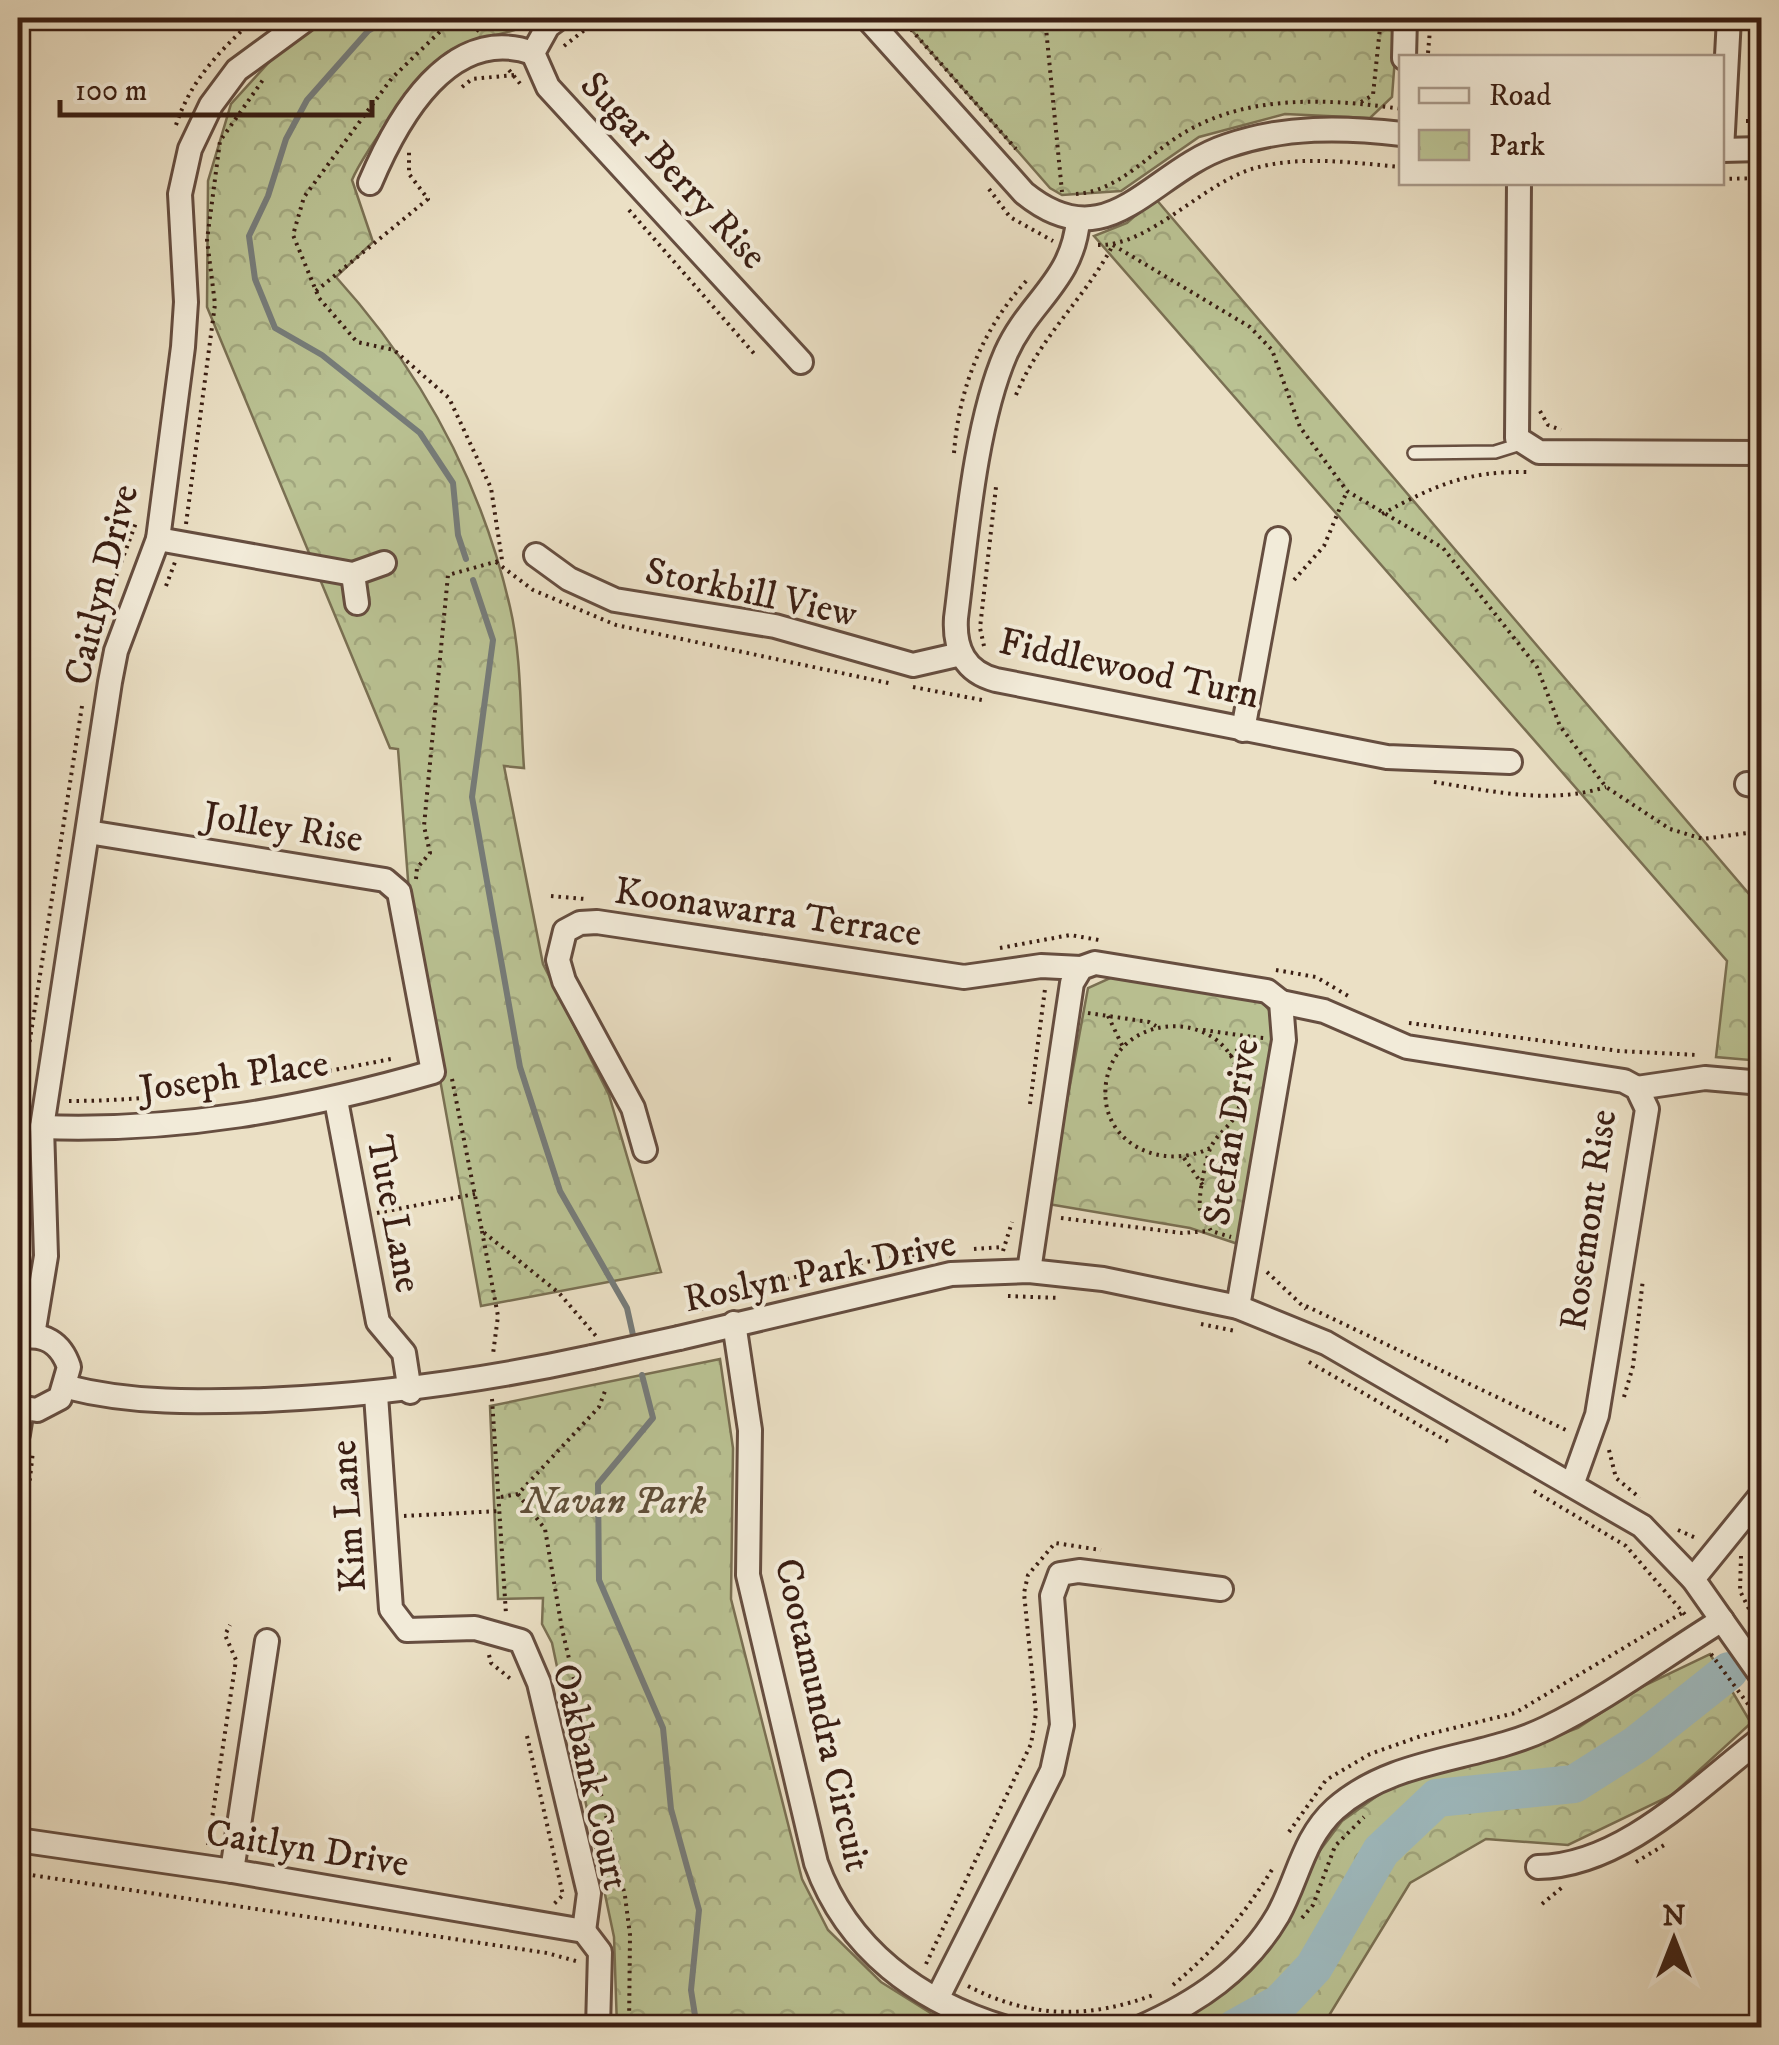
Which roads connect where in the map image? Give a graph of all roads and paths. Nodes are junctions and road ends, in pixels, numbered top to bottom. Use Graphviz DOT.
graph roads {
  1 [pos="255,18"];
  2 [pos="339,18"];
  3 [pos="454,18"];
  4 [pos="559,18"];
  5 [pos="600,18"];
  6 [pos="867,18"];
  7 [pos="901,18"];
  8 [pos="1045,18"];
  9 [pos="1381,18"];
  10 [pos="1404,18"];
  11 [pos="1431,18"];
  12 [pos="1729,18"];
  13 [pos="317,23"];
  14 [pos="1404,55"];
  15 [pos="1427,55"];
  16 [pos="536,59"];
  17 [pos="270,70"];
  18 [pos="451,95"];
  19 [pos="1361,102"];
  20 [pos="1724,112"];
  21 [pos="174,129"];
  22 [pos="1399,134"];
  23 [pos="409,146"];
  24 [pos="1762,149"];
  25 [pos="1018,150"];
  26 [pos="1724,150"];
  27 [pos="1399,167"];
  28 [pos="1762,178"];
  29 [pos="1724,179"];
  30 [pos="370,183"];
  31 [pos="1519,185"];
  32 [pos="1050,188"];
  33 [pos="1078,220"];
  34 [pos="1113,245"];
  35 [pos="316,291"];
  36 [pos="801,362"];
  37 [pos="1014,400"];
  38 [pos="1535,402"];
  39 [pos="1562,431"];
  40 [pos="1524,443"];
  41 [pos="1762,453"];
  42 [pos="1414,454"];
  43 [pos="1545,472"];
  44 [pos="997,482"];
  45 [pos="1347,491"];
  46 [pos="140,509"];
  47 [pos="1382,514"];
  48 [pos="1278,540"];
  49 [pos="169,541"];
  50 [pos="536,556"];
  51 [pos="384,563"];
  52 [pos="352,574"];
  53 [pos="1286,590"];
  54 [pos="160,599"];
  55 [pos="357,603"];
  56 [pos="960,654"];
  57 [pos="992,654"];
  58 [pos="88,670"];
  59 [pos="85,689"];
  60 [pos="1244,730"];
  61 [pos="1510,762"];
  62 [pos="1762,830"];
  63 [pos="88,832"];
  64 [pos="416,897"];
  65 [pos="1052,938"];
  66 [pos="1048,966"];
  67 [pos="1081,968"];
  68 [pos="1316,978"];
  69 [pos="1281,1002"];
  70 [pos="1042,1006"];
  71 [pos="1310,1008"];
  72 [pos="1069,1010"];
  73 [pos="1108,1016"];
  74 [pos="1156,1026"];
  75 [pos="1200,1030"];
  76 [pos="1252,1037"];
  77 [pos="1123,1047"];
  78 [pos="1674,1054"];
  79 [pos="434,1060"];
  80 [pos="1673,1080"];
  81 [pos="1762,1084"];
  82 [pos="67,1085"];
  83 [pos="1638,1088"];
  84 [pos="336,1100"];
  85 [pos="67,1101"];
  86 [pos="18,1116"];
  87 [pos="1028,1118"];
  88 [pos="53,1128"];
  89 [pos="1210,1148"];
  90 [pos="644,1150"];
  91 [pos="18,1153"];
  92 [pos="1184,1157"];
  93 [pos="1204,1187"];
  94 [pos="475,1194"];
  95 [pos="1028,1213"];
  96 [pos="21,1214"];
  97 [pos="358,1216"];
  98 [pos="482,1231"];
  99 [pos="1211,1231"];
  100 [pos="25,1237"];
  101 [pos="1249,1242"];
  102 [pos="1003,1247"];
  103 [pos="967,1250"];
  104 [pos="948,1252"];
  105 [pos="1029,1271"];
  106 [pos="1000,1272"];
  107 [pos="1644,1277"];
  108 [pos="18,1282"];
  109 [pos="1071,1298"];
  110 [pos="1306,1306"];
  111 [pos="1238,1307"];
  112 [pos="1198,1323"];
  113 [pos="734,1324"];
  114 [pos="1304,1334"];
  115 [pos="689,1335"];
  116 [pos="25,1336"];
  117 [pos="1251,1338"];
  118 [pos="594,1347"];
  119 [pos="491,1384"];
  120 [pos="67,1387"];
  121 [pos="605,1391"];
  122 [pos="410,1392"];
  123 [pos="376,1396"];
  124 [pos="1622,1401"];
  125 [pos="20,1408"];
  126 [pos="1612,1436"];
  127 [pos="1586,1440"];
  128 [pos="25,1442"];
  129 [pos="1462,1449"];
  130 [pos="1608,1453"];
  131 [pos="1572,1485"];
  132 [pos="1529,1488"];
  133 [pos="518,1494"];
  134 [pos="1762,1494"];
  135 [pos="500,1497"];
  136 [pos="1644,1502"];
  137 [pos="501,1511"];
  138 [pos="385,1517"];
  139 [pos="1644,1528"];
  140 [pos="1626,1546"];
  141 [pos="1111,1551"];
  142 [pos="1693,1578"];
  143 [pos="18,1585"];
  144 [pos="1221,1589"];
  145 [pos="1684,1612"];
  146 [pos="1722,1620"];
  147 [pos="230,1625"];
  148 [pos="492,1631"];
  149 [pos="267,1640"];
  150 [pos="520,1641"];
  151 [pos="1703,1641"];
  152 [pos="1760,1675"];
  153 [pos="515,1682"];
  154 [pos="1762,1700"];
  155 [pos="1750,1708"];
  156 [pos="524,1721"];
  157 [pos="1762,1723"];
  158 [pos="1762,1738"];
  159 [pos="1367,1814"];
  160 [pos="1288,1836"];
  161 [pos="18,1840"];
  162 [pos="234,1862"];
  163 [pos="1275,1866"];
  164 [pos="1538,1867"];
  165 [pos="18,1873"];
  166 [pos="548,1908"];
  167 [pos="1301,1919"];
  168 [pos="584,1930"];
  169 [pos="911,1956"];
  170 [pos="926,1964"];
  171 [pos="586,1973"];
  172 [pos="949,1976"];
  173 [pos="937,1999"];
  174 [pos="598,2028"];
  175 [pos="629,2028"];
  176 [pos="862,2028"];
  177 [pos="910,2028"];
  178 [pos="1006,2028"];
  179 [pos="1139,2028"];
  1 -- 21 [label="path"];
  2 -- 13 [label="path"];
  3 -- 35 [label="path"];
  4 -- 16 [label="street, Sugar Berry Rise"];
  5 -- 16 [label="path"];
  6 -- 33 [label="street"];
  7 -- 25 [label="path"];
  8 -- 32 [label="path"];
  9 -- 19 [label="path"];
  10 -- 14 [label="street"];
  11 -- 15 [label="path"];
  12 -- 20 [label="street"];
  13 -- 49 [label="street, Caitlyn Drive"];
  16 -- 18 [label="path"];
  16 -- 30 [label="street"];
  16 -- 36 [label="street, Sugar Berry Rise"];
  17 -- 49 [label="path"];
  22 -- 33 [label="street"];
  23 -- 35 [label="path"];
  24 -- 26 [label="street"];
  27 -- 34 [label="path"];
  28 -- 29 [label="path"];
  31 -- 40 [label="street"];
  33 -- 56 [label="street, Fiddlewood Turn"];
  34 -- 37 [label="path"];
  34 -- 45 [label="path"];
  35 -- 64 [label="path"];
  38 -- 39 [label="path"];
  40 -- 41 [label="street"];
  40 -- 42 [label="lane"];
  43 -- 47 [label="path"];
  44 -- 57 [label="path"];
  45 -- 47 [label="path"];
  45 -- 53 [label="path"];
  46 -- 58 [label="path"];
  47 -- 62 [label="path"];
  48 -- 60 [label="street"];
  49 -- 52 [label="street"];
  49 -- 54 [label="path"];
  49 -- 63 [label="street, Caitlyn Drive"];
  50 -- 56 [label="street, Storkbill View"];
  51 -- 52 [label="street"];
  52 -- 55 [label="street"];
  56 -- 60 [label="street, Fiddlewood Turn"];
  59 -- 86 [label="path"];
  60 -- 61 [label="street, Fiddlewood Turn"];
  63 -- 79 [label="street, Jolley Rise"];
  63 -- 88 [label="street, Caitlyn Drive"];
  65 -- 66 [label="path"];
  66 -- 67 [label="street, Koonawarra Terrace"];
  66 -- 70 [label="path"];
  66 -- 90 [label="street, Koonawarra Terrace"];
  67 -- 69 [label="street, Stefan Drive"];
  67 -- 72 [label="street"];
  68 -- 71 [label="path"];
  69 -- 71 [label="street, Rosemont Rise"];
  69 -- 101 [label="street, Stefan Drive"];
  70 -- 72 [label="path"];
  70 -- 87 [label="path"];
  71 -- 83 [label="street, Rosemont Rise"];
  72 -- 73 [label="path"];
  72 -- 95 [label="street"];
  73 -- 74 [label="path"];
  73 -- 77 [label="path"];
  74 -- 75 [label="path"];
  74 -- 77 [label="path"];
  75 -- 76 [label="path"];
  75 -- 89 [label="path"];
  77 -- 92 [label="path"];
  78 -- 80 [label="path"];
  79 -- 84 [label="street, Joseph Place"];
  79 -- 85 [label="path"];
  79 -- 94 [label="path"];
  80 -- 81 [label="street"];
  80 -- 83 [label="street"];
  82 -- 85 [label="path"];
  83 -- 127 [label="street, Rosemont Rise"];
  84 -- 88 [label="street, Joseph Place"];
  84 -- 97 [label="street, Tute Lane"];
  85 -- 88 [label="path"];
  88 -- 116 [label="street, Caitlyn Drive"];
  89 -- 92 [label="path"];
  89 -- 93 [label="path"];
  91 -- 96 [label="path"];
  92 -- 93 [label="path"];
  93 -- 99 [label="path"];
  94 -- 97 [label="path"];
  94 -- 98 [label="path"];
  95 -- 99 [label="path"];
  95 -- 102 [label="path"];
  95 -- 105 [label="street"];
  97 -- 122 [label="street, Tute Lane"];
  98 -- 118 [label="path"];
  98 -- 119 [label="path"];
  99 -- 101 [label="path"];
  100 -- 108 [label="path"];
  101 -- 110 [label="path"];
  101 -- 111 [label="street, Stefan Drive"];
  102 -- 103 [label="path"];
  102 -- 106 [label="path"];
  104 -- 115 [label="path"];
  105 -- 106 [label="street, Roslyn Park Drive"];
  105 -- 111 [label="street, Roslyn Park Drive"];
  106 -- 109 [label="path"];
  106 -- 113 [label="street, Roslyn Park Drive"];
  107 -- 124 [label="path"];
  110 -- 114 [label="path"];
  110 -- 127 [label="path"];
  111 -- 114 [label="street, Roslyn Park Drive"];
  112 -- 117 [label="path"];
  113 -- 115 [label="street, Roslyn Park Drive"];
  113 -- 173 [label="street, Cootamundra Circuit"];
  114 -- 129 [label="path"];
  114 -- 131 [label="street, Roslyn Park Drive"];
  115 -- 118 [label="street, Roslyn Park Drive, bridge"];
  116 -- 120 [label="street"];
  118 -- 119 [label="street, Roslyn Park Drive"];
  119 -- 122 [label="street, Roslyn Park Drive"];
  119 -- 135 [label="path"];
  120 -- 123 [label="street, Roslyn Park Drive"];
  120 -- 125 [label="street"];
  121 -- 133 [label="path"];
  122 -- 123 [label="street, Roslyn Park Drive"];
  123 -- 138 [label="street, Kim Lane"];
  125 -- 128 [label="street"];
  126 -- 130 [label="path"];
  127 -- 130 [label="path"];
  127 -- 131 [label="street, Rosemont Rise"];
  128 -- 143 [label="path"];
  130 -- 136 [label="path"];
  131 -- 139 [label="street, Roslyn Park Drive"];
  132 -- 140 [label="path"];
  133 -- 135 [label="path"];
  133 -- 175 [label="path"];
  134 -- 142 [label="street"];
  135 -- 137 [label="path"];
  137 -- 138 [label="path"];
  137 -- 148 [label="path"];
  138 -- 148 [label="street, Kim Lane"];
  139 -- 140 [label="path"];
  139 -- 142 [label="street, Roslyn Park Drive"];
  140 -- 145 [label="path"];
  141 -- 170 [label="path"];
  142 -- 146 [label="street, Roslyn Park Drive"];
  144 -- 172 [label="street"];
  145 -- 151 [label="path"];
  145 -- 160 [label="path"];
  146 -- 151 [label="street"];
  146 -- 152 [label="street, Roslyn Park Drive"];
  147 -- 162 [label="path"];
  148 -- 150 [label="street, Kim Lane"];
  148 -- 153 [label="path"];
  149 -- 162 [label="street"];
  150 -- 168 [label="street, Oakbank Court"];
  151 -- 155 [label="path"];
  151 -- 179 [label="street"];
  154 -- 155 [label="path"];
  155 -- 157 [label="path"];
  156 -- 166 [label="path"];
  158 -- 164 [label="street"];
  159 -- 167 [label="path"];
  161 -- 162 [label="street, Caitlyn Drive"];
  162 -- 168 [label="street, Caitlyn Drive"];
  163 -- 172 [label="path"];
  165 -- 171 [label="path"];
  168 -- 174 [label="street"];
  169 -- 170 [label="path"];
  170 -- 172 [label="path"];
  172 -- 173 [label="street"];
  173 -- 178 [label="street, Cootamundra Circuit"];
  176 -- 177 [label="path"];
}
